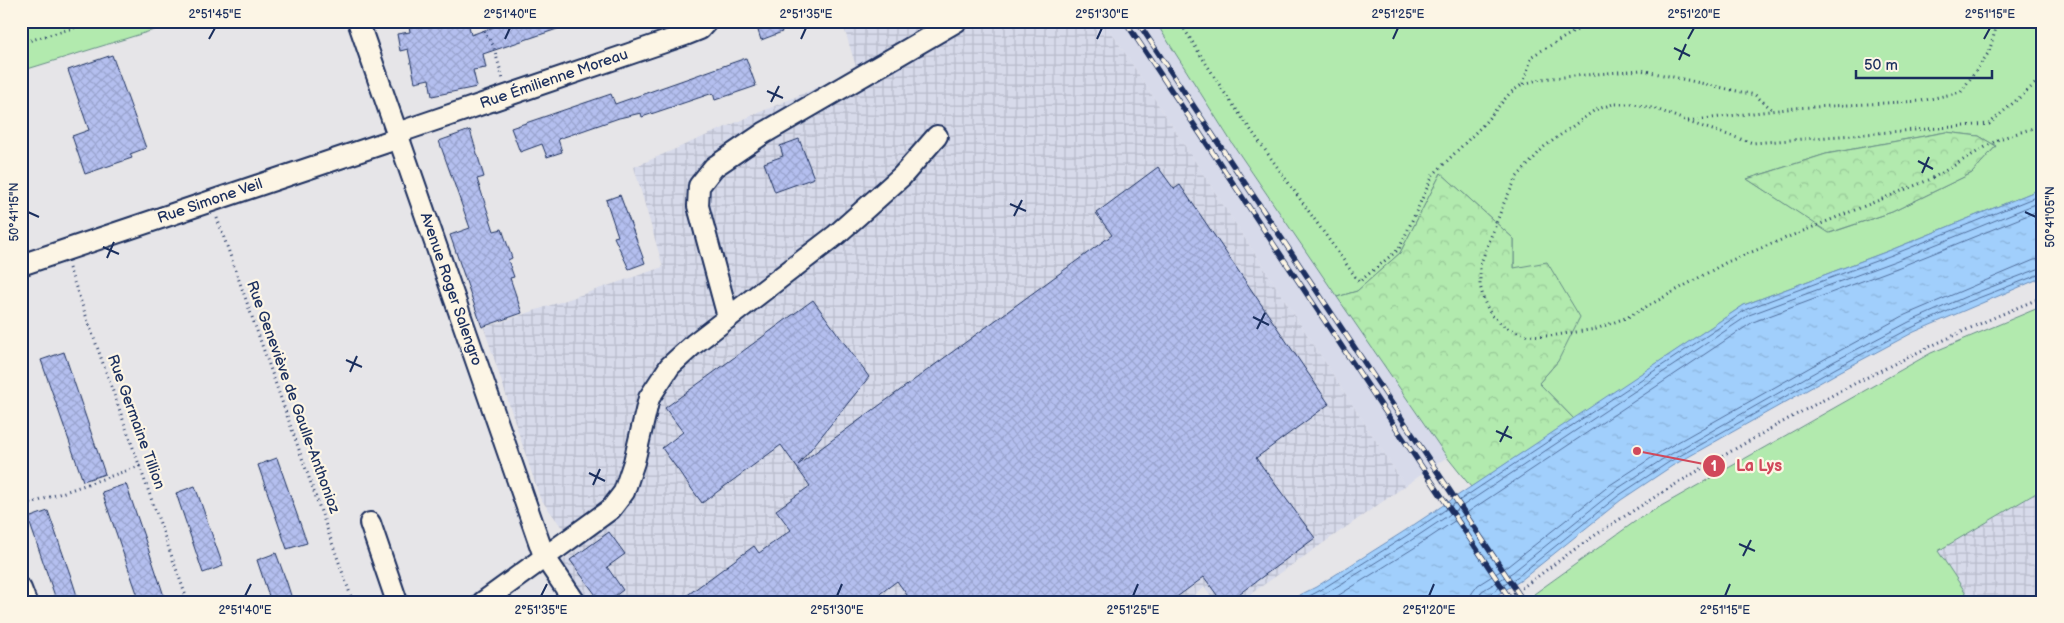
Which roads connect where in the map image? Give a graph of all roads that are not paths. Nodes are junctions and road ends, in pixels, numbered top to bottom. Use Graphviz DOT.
graph roads {
  1 [pos="358,21"];
  2 [pos="707,21"];
  3 [pos="957,21"];
  4 [pos="398,135"];
  5 [pos="937,136"];
  6 [pos="21,265"];
  7 [pos="728,318"];
  8 [pos="370,523"];
  9 [pos="544,556"];
  10 [pos="21,589"];
  11 [pos="26,602"];
  12 [pos="397,602"];
  13 [pos="483,602"];
  14 [pos="575,602"];
  1 -- 4 [label="street, Avenue Roger Salengro"];
  2 -- 4 [label="street, Rue Émilienne Moreau"];
  3 -- 7 [label="street"];
  4 -- 6 [label="street, Rue Simone Veil"];
  4 -- 9 [label="street, Avenue Roger Salengro"];
  5 -- 7 [label="street"];
  7 -- 9 [label="street"];
  8 -- 12 [label="street"];
  9 -- 13 [label="street"];
  9 -- 14 [label="street, Avenue Roger Salengro"];
  10 -- 11 [label="street"];
}
